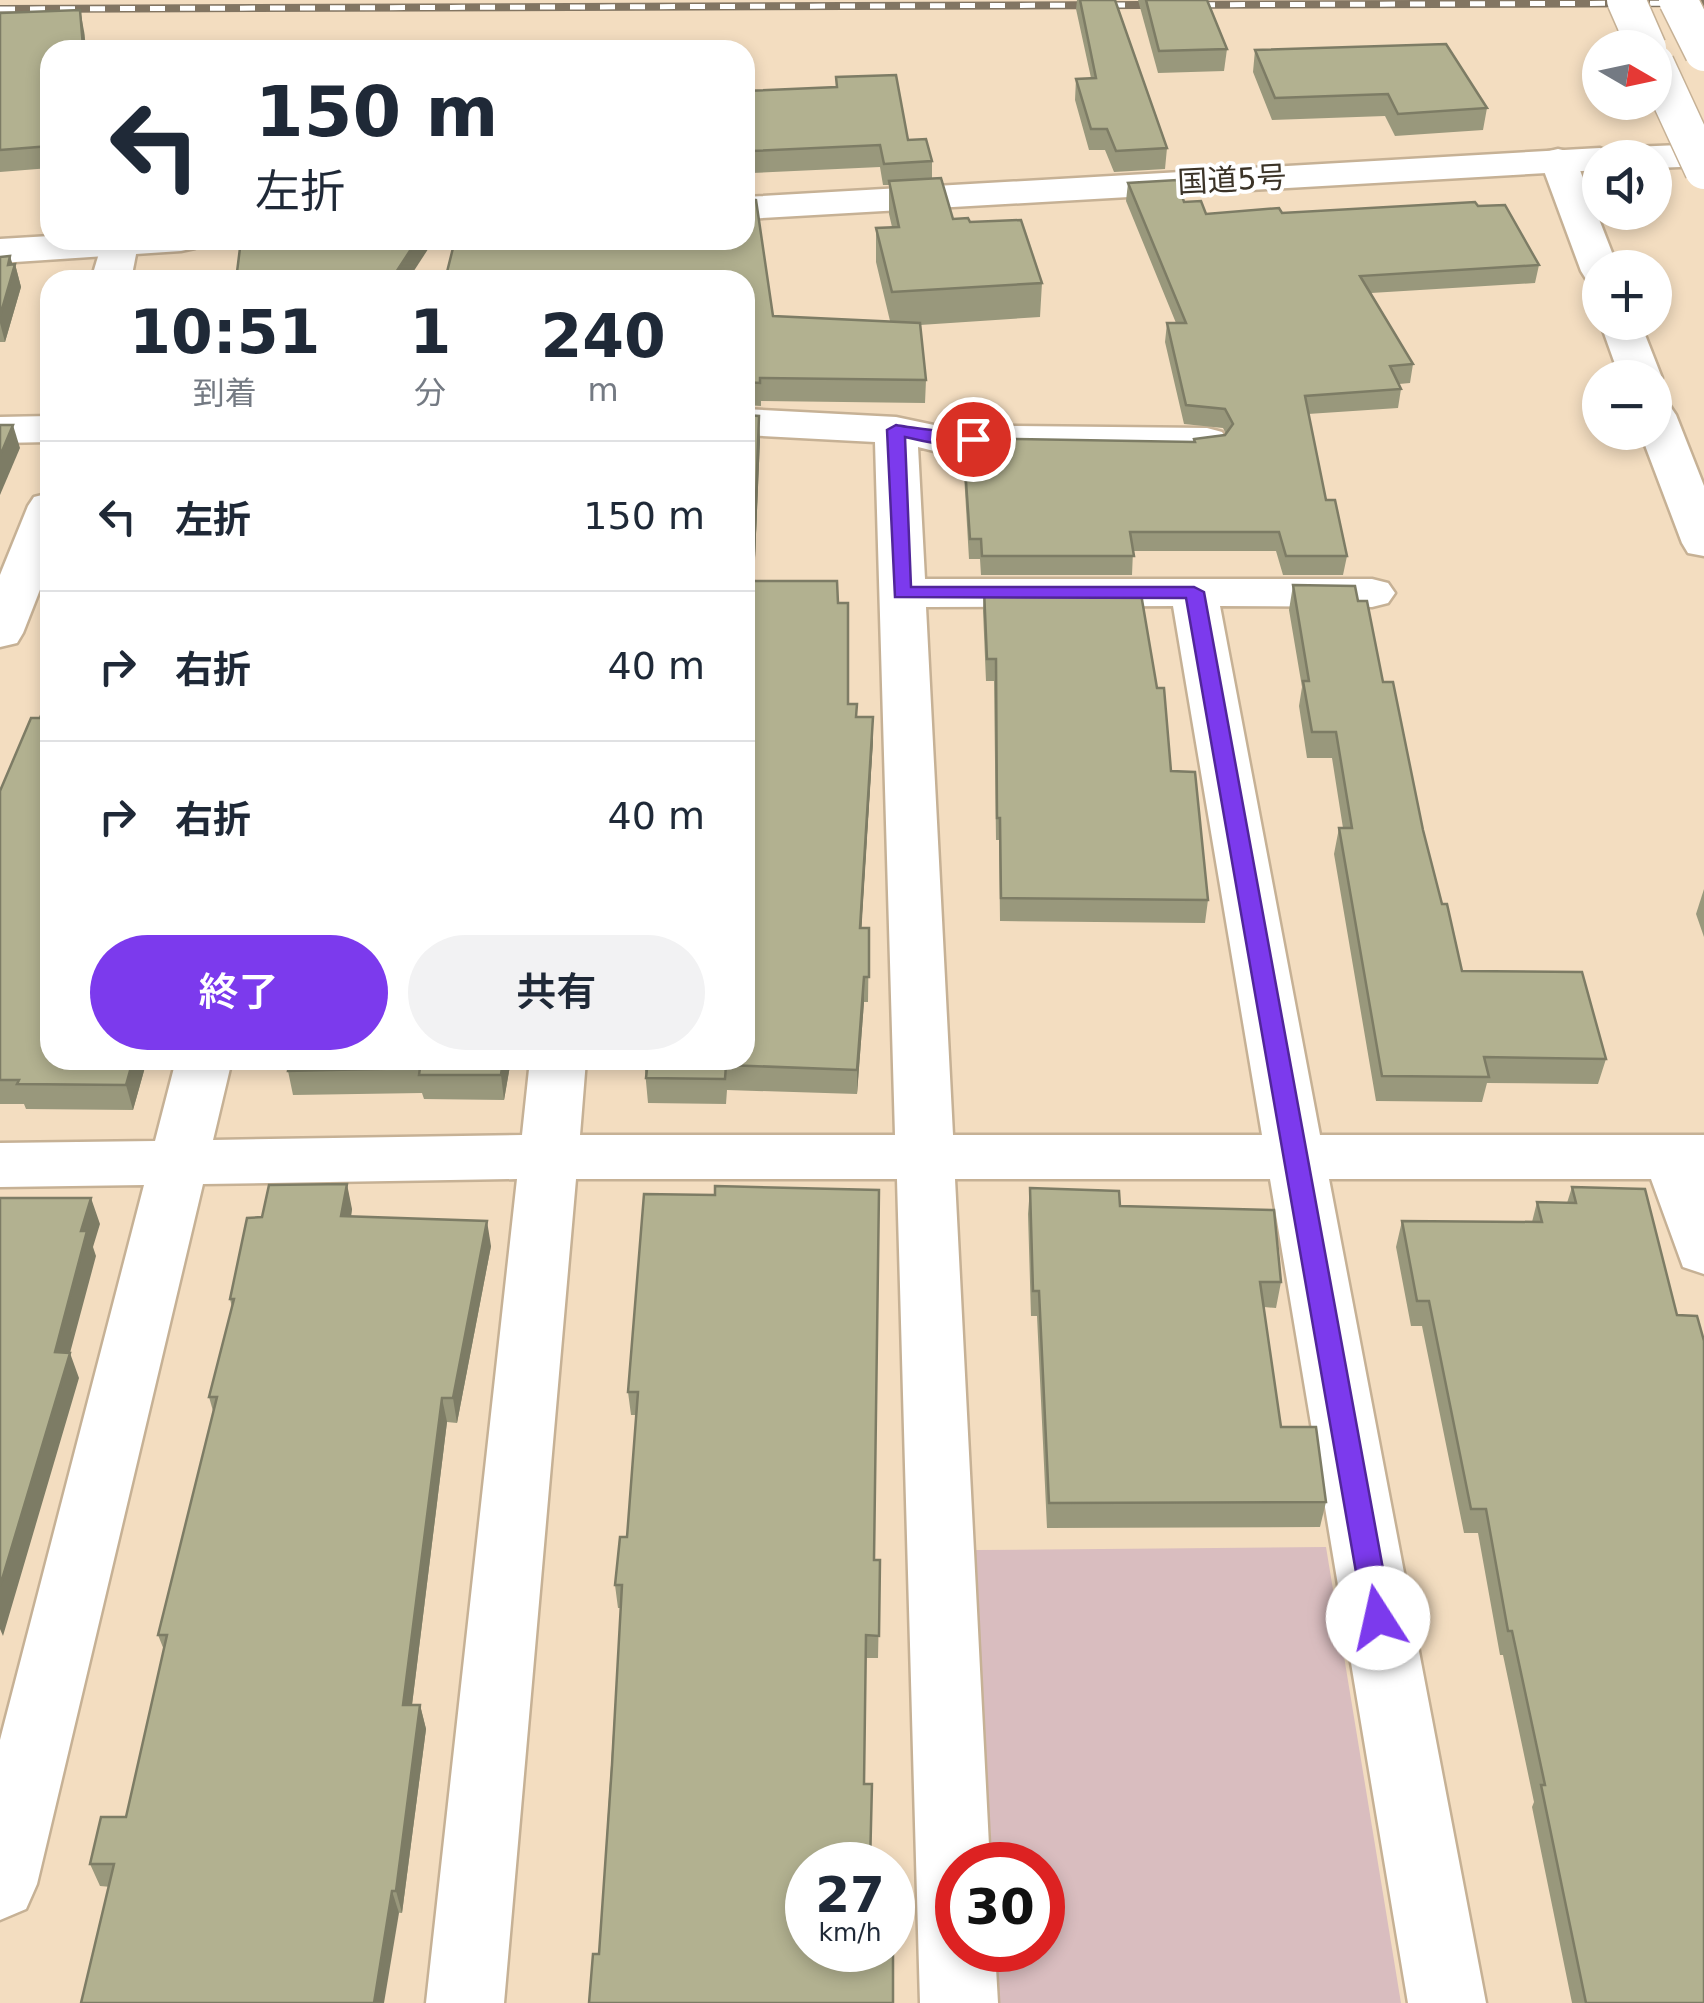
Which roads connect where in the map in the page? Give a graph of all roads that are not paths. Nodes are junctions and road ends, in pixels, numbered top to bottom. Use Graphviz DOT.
graph roads {
  1 [pos="1626,0"];
  2 [pos="1678,0"];
  3 [pos="1640,30"];
  4 [pos="1704,52"];
  5 [pos="1672,101"];
  6 [pos="1704,154"];
  7 [pos="1672,156"];
  8 [pos="1582,159"];
  9 [pos="1558,160"];
  10 [pos="1704,170"];
  11 [pos="755,207"];
  12 [pos="151,250"];
  13 [pos="1592,250"];
  14 [pos="0,251"];
  15 [pos="115,262"];
  16 [pos="755,423"];
  17 [pos="40,428"];
  18 [pos="0,430"];
  19 [pos="896,430"];
  20 [pos="1207,441"];
  21 [pos="1668,450"];
  22 [pos="40,531"];
  23 [pos="1704,543"];
  24 [pos="902,592"];
  25 [pos="1194,592"];
  26 [pos="1372,594"];
  27 [pos="0,633"];
  28 [pos="202,1070"];
  29 [pos="557,1070"];
  30 [pos="1296,1155"];
  31 [pos="928,1156"];
  32 [pos="547,1157"];
  33 [pos="1689,1157"];
  34 [pos="180,1162"];
  35 [pos="0,1165"];
  36 [pos="1704,1250"];
  37 [pos="0,1884"];
  38 [pos="465,2003"];
  39 [pos="959,2003"];
  40 [pos="1447,2003"];
  1 -- 3 [label="main road, bridge"];
  2 -- 4 [label="main road, bridge"];
  5 -- 10 [label="main road, bridge"];
  6 -- 7 [label="main road"];
  8 -- 9 [label="main road, 国道5号"];
  9 -- 11 [label="main road, 国道5号"];
  9 -- 13 [label="main road"];
  12 -- 15 [label="main road"];
  14 -- 15 [label="main road"];
  16 -- 19 [label="main road"];
  17 -- 18 [label="main road"];
  19 -- 20 [label="main road"];
  19 -- 24 [label="main road"];
  21 -- 23 [label="main road"];
  22 -- 27 [label="main road"];
  24 -- 25 [label="main road"];
  24 -- 31 [label="main road"];
  25 -- 26 [label="main road"];
  25 -- 30 [label="main road"];
  28 -- 34 [label="main road"];
  29 -- 32 [label="main road"];
  30 -- 31 [label="main road"];
  30 -- 33 [label="main road"];
  30 -- 40 [label="main road"];
  31 -- 32 [label="main road"];
  31 -- 39 [label="main road"];
  32 -- 34 [label="main road"];
  32 -- 38 [label="main road"];
  33 -- 36 [label="main road"];
  34 -- 35 [label="main road"];
  34 -- 37 [label="main road"];
}
